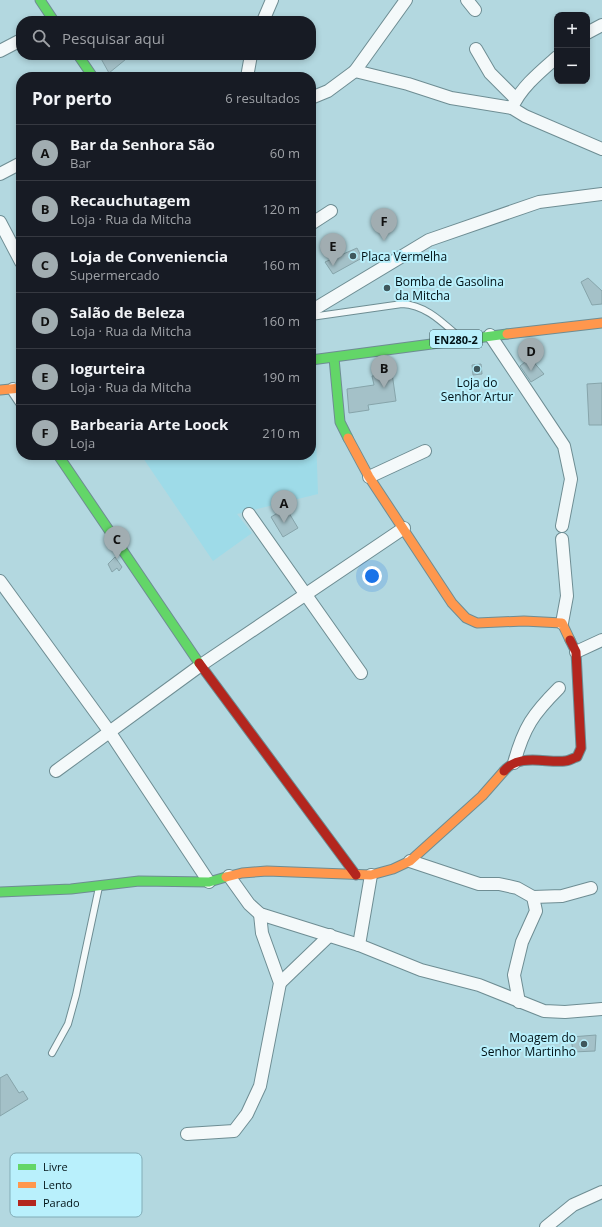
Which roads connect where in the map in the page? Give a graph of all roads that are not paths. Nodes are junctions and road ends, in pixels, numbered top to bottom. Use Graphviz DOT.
graph roads {
  1 [pos="40,0"];
  2 [pos="272,0"];
  3 [pos="406,0"];
  4 [pos="467,0"];
  5 [pos="475,10"];
  6 [pos="51,16"];
  7 [pos="265,16"];
  8 [pos="602,25"];
  9 [pos="590,31"];
  10 [pos="16,43"];
  11 [pos="476,49"];
  12 [pos="0,51"];
  13 [pos="82,60"];
  14 [pos="250,60"];
  15 [pos="554,60"];
  16 [pos="355,71"];
  17 [pos="90,72"];
  18 [pos="248,72"];
  19 [pos="316,96"];
  20 [pos="514,103"];
  21 [pos="602,149"];
  22 [pos="16,166"];
  23 [pos="0,174"];
  24 [pos="602,194"];
  25 [pos="331,211"];
  26 [pos="316,221"];
  27 [pos="0,222"];
  28 [pos="16,252"];
  29 [pos="316,308"];
  30 [pos="316,316"];
  31 [pos="602,323"];
  32 [pos="490,335"];
  33 [pos="460,339"];
  34 [pos="334,358"];
  35 [pos="316,360"];
  36 [pos="16,389"];
  37 [pos="0,390"];
  38 [pos="425,451"];
  39 [pos="61,460"];
  40 [pos="369,477"];
  41 [pos="249,514"];
  42 [pos="562,526"];
  43 [pos="404,528"];
  44 [pos="562,539"];
  45 [pos="0,581"];
  46 [pos="305,595"];
  47 [pos="562,623"];
  48 [pos="602,640"];
  49 [pos="576,652"];
  50 [pos="201,665"];
  51 [pos="361,673"];
  52 [pos="559,688"];
  53 [pos="109,731"];
  54 [pos="514,763"];
  55 [pos="56,771"];
  56 [pos="410,861"];
  57 [pos="356,875"];
  58 [pos="371,875"];
  59 [pos="229,876"];
  60 [pos="209,882"];
  61 [pos="100,886"];
  62 [pos="591,888"];
  63 [pos="0,892"];
  64 [pos="533,897"];
  65 [pos="260,914"];
  66 [pos="330,935"];
  67 [pos="359,944"];
  68 [pos="280,983"];
  69 [pos="519,1002"];
  70 [pos="602,1009"];
  71 [pos="52,1053"];
  72 [pos="187,1134"];
  73 [pos="602,1192"];
  74 [pos="546,1227"];
  1 -- 6 [label="street"];
  2 -- 7 [label="street"];
  3 -- 16 [label="street"];
  4 -- 5 [label="street"];
  8 -- 9 [label="street"];
  10 -- 12 [label="street"];
  11 -- 20 [label="street"];
  13 -- 17 [label="street"];
  14 -- 18 [label="street"];
  15 -- 20 [label="street"];
  16 -- 19 [label="street"];
  16 -- 20 [label="street"];
  20 -- 21 [label="street"];
  22 -- 23 [label="street"];
  24 -- 29 [label="street"];
  25 -- 26 [label="street"];
  27 -- 28 [label="street"];
  30 -- 33 [label="lane"];
  31 -- 32 [label="street, EN280-2"];
  32 -- 33 [label="street, EN280-2"];
  32 -- 42 [label="street"];
  33 -- 34 [label="street, EN280-2"];
  34 -- 35 [label="street, EN280-2"];
  34 -- 40 [label="street"];
  36 -- 37 [label="street"];
  38 -- 40 [label="street"];
  39 -- 50 [label="street"];
  40 -- 43 [label="street"];
  41 -- 46 [label="street"];
  43 -- 46 [label="street"];
  43 -- 47 [label="street"];
  44 -- 47 [label="street"];
  45 -- 53 [label="street"];
  46 -- 50 [label="street"];
  46 -- 51 [label="street"];
  47 -- 49 [label="street"];
  48 -- 49 [label="street"];
  49 -- 54 [label="street"];
  50 -- 53 [label="street"];
  50 -- 57 [label="street"];
  52 -- 54 [label="street"];
  53 -- 55 [label="street"];
  53 -- 60 [label="street"];
  54 -- 56 [label="street"];
  56 -- 58 [label="street"];
  56 -- 64 [label="street"];
  57 -- 58 [label="street"];
  57 -- 59 [label="street"];
  58 -- 67 [label="street"];
  59 -- 60 [label="street"];
  59 -- 65 [label="street"];
  60 -- 61 [label="street"];
  61 -- 63 [label="street"];
  61 -- 71 [label="lane"];
  62 -- 64 [label="street"];
  64 -- 69 [label="street"];
  65 -- 66 [label="street"];
  65 -- 68 [label="street"];
  66 -- 67 [label="street"];
  66 -- 68 [label="street"];
  67 -- 69 [label="street"];
  68 -- 72 [label="street"];
  69 -- 70 [label="street"];
  73 -- 74 [label="street"];
}
